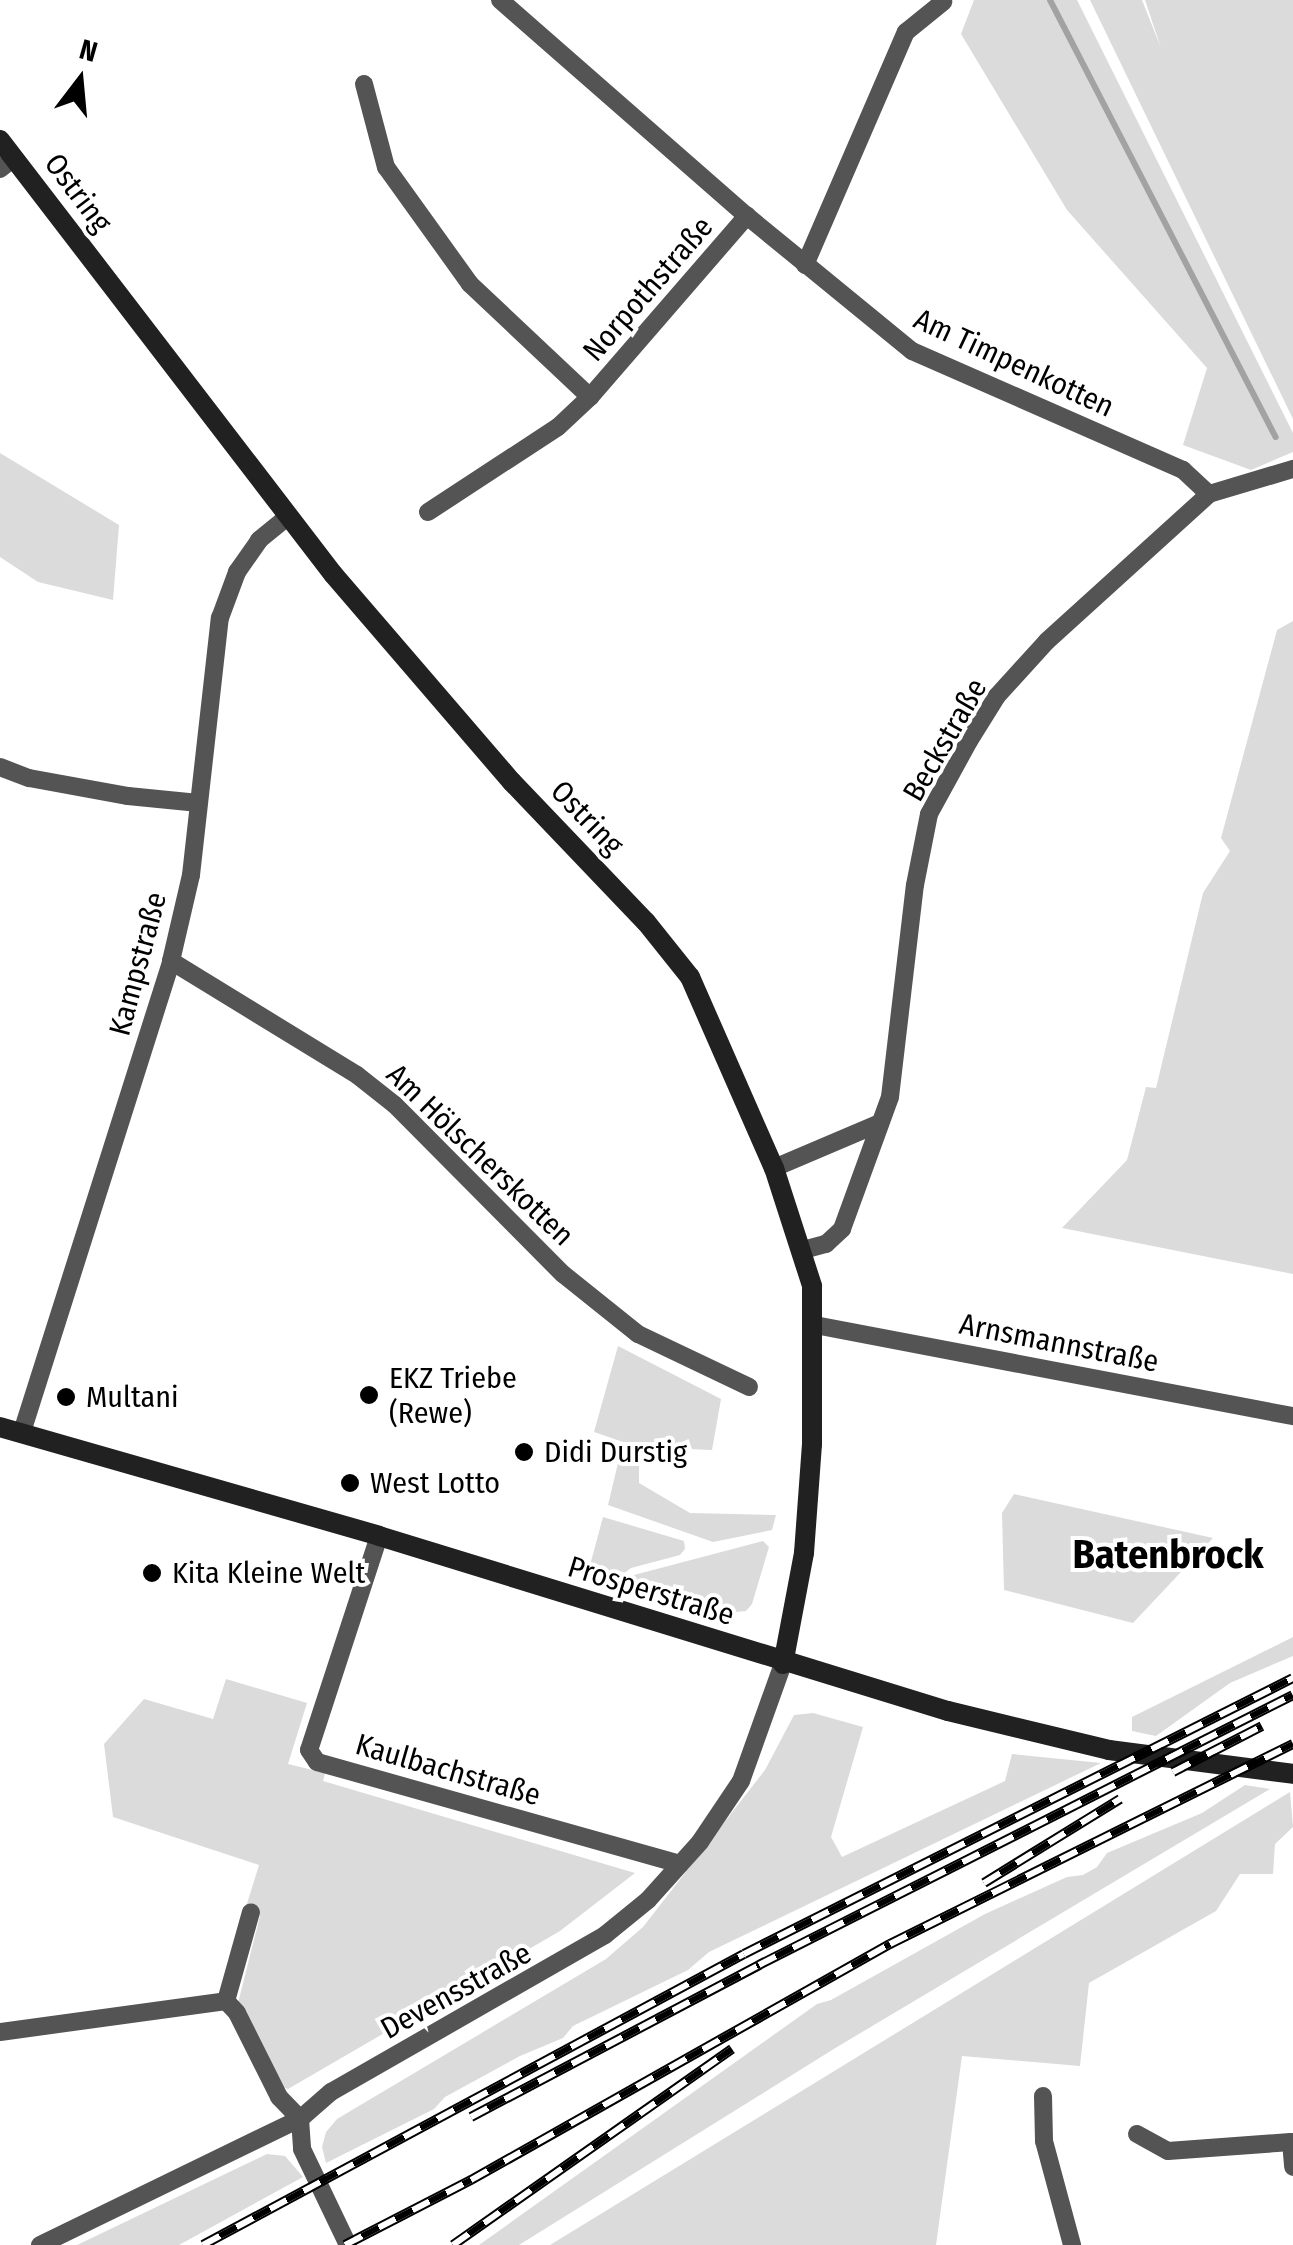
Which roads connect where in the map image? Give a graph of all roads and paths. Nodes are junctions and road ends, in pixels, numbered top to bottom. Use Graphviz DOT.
graph roads {
  1 [pos="500,0"];
  2 [pos="943,2"];
  3 [pos="364,84"];
  4 [pos="0,140"];
  5 [pos="7,164"];
  6 [pos="747,216"];
  7 [pos="805,265"];
  8 [pos="590,397"];
  9 [pos="1293,469"];
  10 [pos="1209,494"];
  11 [pos="428,512"];
  12 [pos="286,517"];
  13 [pos="0,767"];
  14 [pos="199,803"];
  15 [pos="171,961"];
  16 [pos="880,1123"];
  17 [pos="774,1168"];
  18 [pos="804,1250"];
  19 [pos="815,1324"];
  20 [pos="749,1387"];
  21 [pos="1293,1416"];
  22 [pos="0,1426"];
  23 [pos="22,1432"];
  24 [pos="380,1536"];
  25 [pos="783,1664"];
  26 [pos="1293,1774"];
  27 [pos="680,1864"];
  28 [pos="251,1912"];
  29 [pos="226,2001"];
  30 [pos="0,2032"];
  31 [pos="1043,2096"];
  32 [pos="300,2119"];
  33 [pos="1137,2134"];
  34 [pos="1293,2168"];
  35 [pos="40,2245"];
  36 [pos="348,2245"];
  37 [pos="1072,2245"];
  1 -- 6 [label="street, Am Timpenkotten"];
  2 -- 7 [label="street"];
  3 -- 8 [label="street, Norpothstraße"];
  4 -- 5 [label="street, Ostring"];
  5 -- 12 [label="street, Ostring"];
  6 -- 7 [label="street, Am Timpenkotten"];
  6 -- 8 [label="street, Norpothstraße"];
  7 -- 10 [label="street, Am Timpenkotten"];
  8 -- 11 [label="street, Norpothstraße"];
  9 -- 10 [label="street, Beckstraße"];
  10 -- 16 [label="street, Beckstraße"];
  12 -- 14 [label="street, Kampstraße"];
  12 -- 17 [label="street, Ostring"];
  13 -- 14 [label="street"];
  14 -- 15 [label="street, Kampstraße"];
  15 -- 20 [label="street, Am Hölscherskotten"];
  15 -- 23 [label="street, Kampstraße"];
  16 -- 17 [label="street"];
  16 -- 18 [label="street, Beckstraße"];
  17 -- 18 [label="street, Ostring"];
  18 -- 19 [label="street, Ostring"];
  19 -- 21 [label="street, Arnsmannstraße"];
  19 -- 25 [label="street, Ostring"];
  22 -- 23 [label="street, Prosperstraße"];
  23 -- 24 [label="street, Prosperstraße"];
  24 -- 25 [label="street, Prosperstraße"];
  24 -- 27 [label="street, Kaulbachstraße"];
  25 -- 26 [label="street, Prosperstraße"];
  25 -- 27 [label="street, Devensstraße"];
  27 -- 32 [label="street, Devensstraße"];
  28 -- 29 [label="street"];
  29 -- 30 [label="street"];
  29 -- 32 [label="street"];
  31 -- 37 [label="street"];
  32 -- 35 [label="street, Devensstraße"];
  32 -- 36 [label="street"];
  33 -- 34 [label="street"];
}
